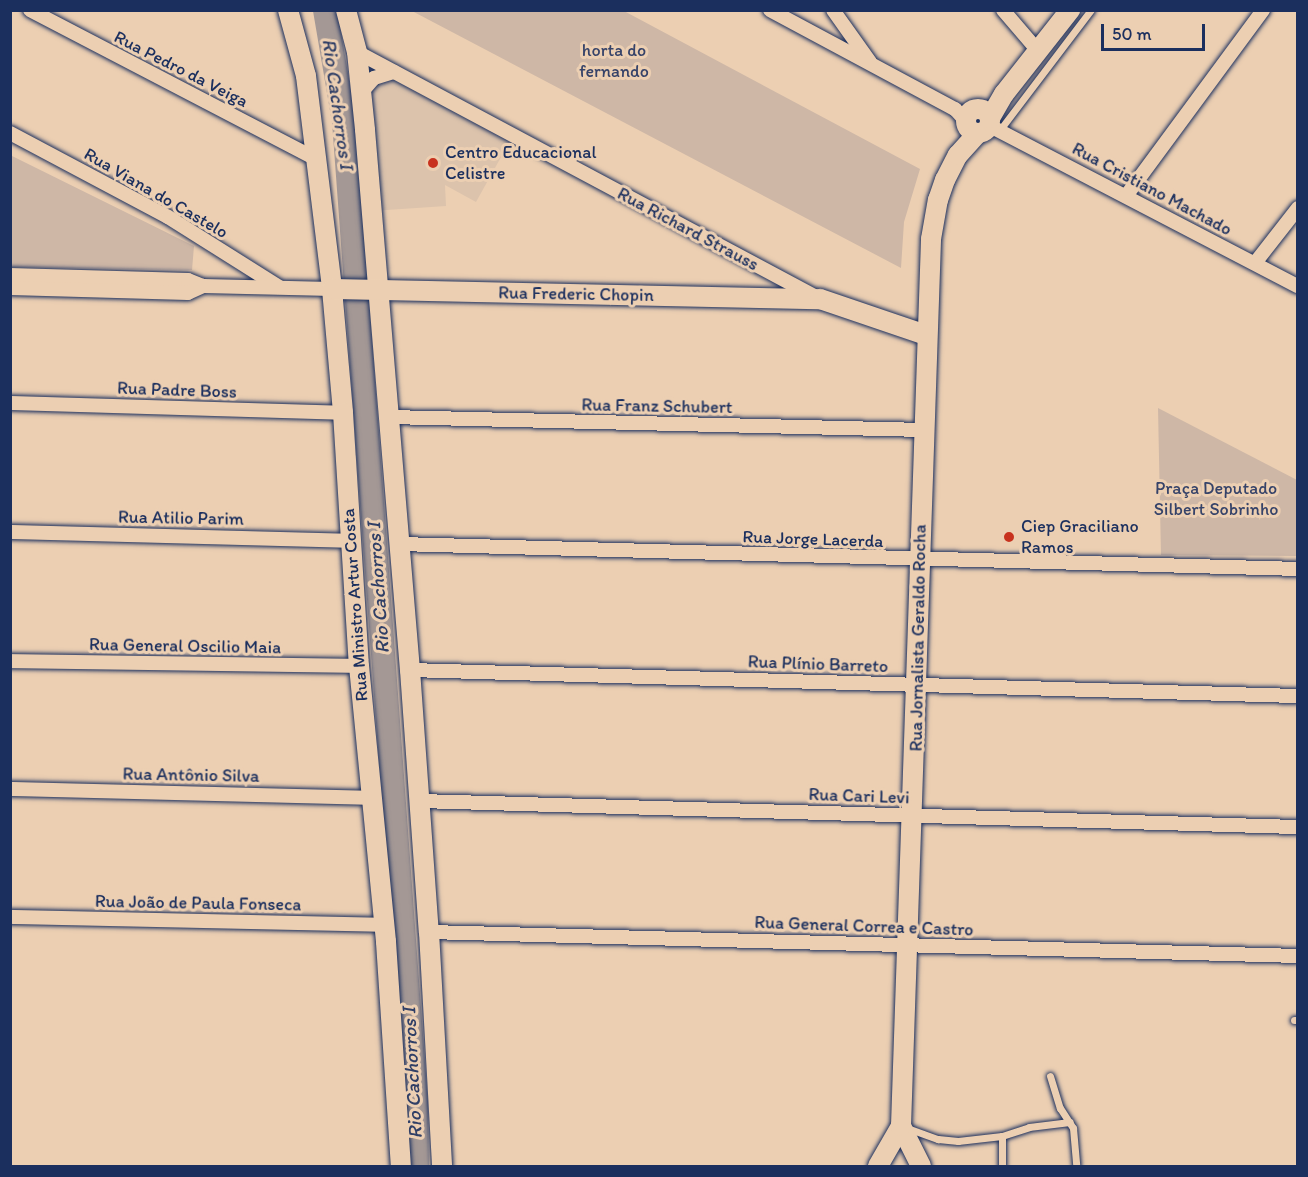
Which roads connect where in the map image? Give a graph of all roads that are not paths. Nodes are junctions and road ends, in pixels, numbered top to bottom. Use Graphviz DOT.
graph roads {
  1 [pos="30,10"];
  2 [pos="288,10"];
  3 [pos="346,10"];
  4 [pos="770,10"];
  5 [pos="832,10"];
  6 [pos="1004,10"];
  7 [pos="1070,10"];
  8 [pos="1091,10"];
  9 [pos="1263,10"];
  10 [pos="357,52"];
  11 [pos="1039,52"];
  12 [pos="872,64"];
  13 [pos="394,72"];
  14 [pos="361,93"];
  15 [pos="977,120"];
  16 [pos="10,133"];
  17 [pos="316,159"];
  18 [pos="1126,196"];
  19 [pos="1298,208"];
  20 [pos="1255,263"];
  21 [pos="10,275"];
  22 [pos="203,285"];
  23 [pos="1298,286"];
  24 [pos="10,288"];
  25 [pos="281,288"];
  26 [pos="338,290"];
  27 [pos="372,290"];
  28 [pos="820,298"];
  29 [pos="926,335"];
  30 [pos="10,403"];
  31 [pos="343,413"];
  32 [pos="389,417"];
  33 [pos="923,430"];
  34 [pos="10,532"];
  35 [pos="350,541"];
  36 [pos="399,544"];
  37 [pos="920,560"];
  38 [pos="1298,569"];
  39 [pos="10,661"];
  40 [pos="359,666"];
  41 [pos="410,670"];
  42 [pos="916,685"];
  43 [pos="1298,696"];
  44 [pos="10,789"];
  45 [pos="370,798"];
  46 [pos="420,801"];
  47 [pos="914,815"];
  48 [pos="1298,827"];
  49 [pos="10,917"];
  50 [pos="384,925"];
  51 [pos="429,932"];
  52 [pos="909,945"];
  53 [pos="1298,957"];
  54 [pos="1050,1076"];
  55 [pos="1070,1122"];
  56 [pos="901,1126"];
  57 [pos="1002,1136"];
  58 [pos="401,1167"];
  59 [pos="442,1167"];
  60 [pos="878,1167"];
  61 [pos="921,1167"];
  62 [pos="1002,1167"];
  63 [pos="1076,1167"];
  1 -- 17 [label="street, Rua Pedro da Veiga"];
  2 -- 17 [label="street, Rua Ministro Artur Costa"];
  3 -- 10 [label="street"];
  4 -- 12 [label="street, Rua Cristiano Machado"];
  5 -- 12 [label="street"];
  6 -- 11 [label="street"];
  7 -- 11 [label="street, Rua Jornalista Geraldo Rocha"];
  8 -- 15 [label="lane, Rua Jornalista Geraldo Rocha"];
  9 -- 18 [label="street"];
  10 -- 13 [label="street, Rua Richard Strauss"];
  10 -- 14 [label="street"];
  11 -- 15 [label="street, Rua Jornalista Geraldo Rocha"];
  12 -- 15 [label="street, Rua Cristiano Machado"];
  13 -- 14 [label="street"];
  13 -- 28 [label="street, Rua Richard Strauss"];
  14 -- 27 [label="street"];
  15 -- 18 [label="street, Rua Cristiano Machado"];
  15 -- 29 [label="street, Rua Jornalista Geraldo Rocha"];
  16 -- 25 [label="street, Rua Viana do Castelo"];
  17 -- 26 [label="street, Rua Ministro Artur Costa"];
  18 -- 20 [label="street, Rua Cristiano Machado"];
  19 -- 20 [label="street"];
  20 -- 23 [label="street, Rua Cristiano Machado"];
  21 -- 22 [label="street"];
  22 -- 24 [label="street"];
  22 -- 25 [label="street"];
  25 -- 26 [label="street"];
  26 -- 27 [label="street, Rua Frederic Chopin"];
  26 -- 31 [label="street, Rua Ministro Artur Costa"];
  27 -- 28 [label="street, Rua Frederic Chopin"];
  27 -- 32 [label="street"];
  28 -- 29 [label="street, Rua Richard Strauss"];
  29 -- 33 [label="street, Rua Jornalista Geraldo Rocha"];
  30 -- 31 [label="street, Rua Padre Boss"];
  31 -- 35 [label="street, Rua Ministro Artur Costa"];
  32 -- 33 [label="street, Rua Franz Schubert"];
  32 -- 36 [label="street"];
  33 -- 37 [label="street, Rua Jornalista Geraldo Rocha"];
  34 -- 35 [label="street, Rua Atilio Parim"];
  35 -- 40 [label="street, Rua Ministro Artur Costa"];
  36 -- 37 [label="street, Rua Jorge Lacerda"];
  36 -- 41 [label="street"];
  37 -- 38 [label="street, Rua Jorge Lacerda"];
  37 -- 42 [label="street, Rua Jornalista Geraldo Rocha"];
  39 -- 40 [label="street, Rua General Oscilio Maia"];
  40 -- 45 [label="street, Rua Ministro Artur Costa"];
  41 -- 42 [label="street, Rua Plínio Barreto"];
  41 -- 46 [label="street"];
  42 -- 43 [label="street, Rua Plínio Barreto"];
  42 -- 47 [label="street, Rua Jornalista Geraldo Rocha"];
  44 -- 45 [label="street, Rua Antônio Silva"];
  45 -- 50 [label="street, Rua Ministro Artur Costa"];
  46 -- 47 [label="street, Rua Cari Levi"];
  46 -- 51 [label="street"];
  47 -- 48 [label="street, Rua Cari Levi"];
  47 -- 52 [label="street, Rua Jornalista Geraldo Rocha"];
  49 -- 50 [label="street, Rua João de Paula Fonseca"];
  50 -- 58 [label="street, Rua Ministro Artur Costa"];
  51 -- 52 [label="street, Rua General Correa e Castro"];
  51 -- 59 [label="street"];
  52 -- 53 [label="street, Rua General Correa e Castro"];
  52 -- 56 [label="street, Rua Jornalista Geraldo Rocha"];
  54 -- 55 [label="lane"];
  55 -- 57 [label="lane"];
  55 -- 63 [label="lane"];
  56 -- 57 [label="lane"];
  56 -- 60 [label="street, Rua Jornalista Geraldo Rocha"];
  56 -- 61 [label="street, Rua Jornalista Geraldo Rocha"];
  57 -- 62 [label="lane"];
}
